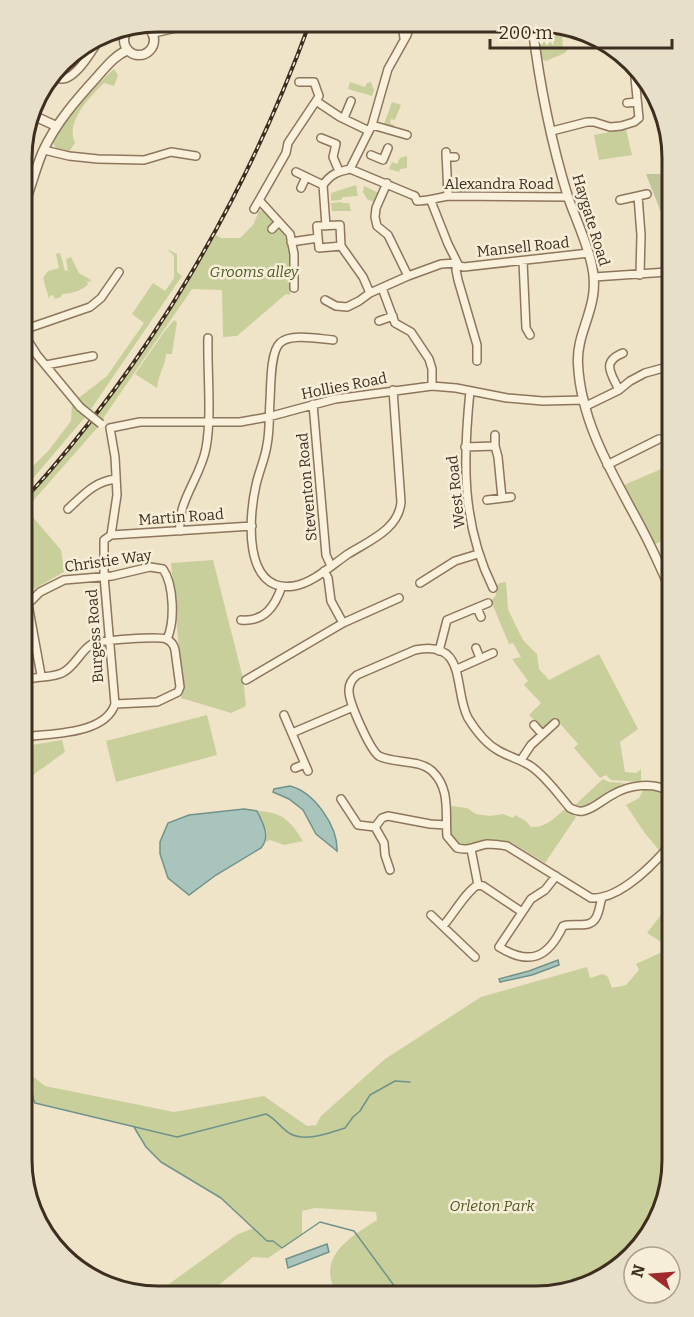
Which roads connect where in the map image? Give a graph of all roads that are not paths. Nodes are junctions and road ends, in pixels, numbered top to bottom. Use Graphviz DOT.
graph roads {
  1 [pos="156,32"];
  2 [pos="403,32"];
  3 [pos="408,32"];
  4 [pos="533,32"];
  5 [pos="152,33"];
  6 [pos="125,36"];
  7 [pos="404,41"];
  8 [pos="92,50"];
  9 [pos="128,50"];
  10 [pos="60,78"];
  11 [pos="635,80"];
  12 [pos="298,82"];
  13 [pos="637,98"];
  14 [pos="316,101"];
  15 [pos="351,101"];
  16 [pos="627,103"];
  17 [pos="38,118"];
  18 [pos="342,118"];
  19 [pos="56,126"];
  20 [pos="370,128"];
  21 [pos="552,131"];
  22 [pos="407,135"];
  23 [pos="321,138"];
  24 [pos="388,148"];
  25 [pos="44,150"];
  26 [pos="365,153"];
  27 [pos="196,156"];
  28 [pos="456,157"];
  29 [pos="350,169"];
  30 [pos="339,171"];
  31 [pos="296,172"];
  32 [pos="306,177"];
  33 [pos="32,181"];
  34 [pos="387,183"];
  35 [pos="323,184"];
  36 [pos="301,188"];
  37 [pos="647,194"];
  38 [pos="448,196"];
  39 [pos="638,196"];
  40 [pos="568,197"];
  41 [pos="620,200"];
  42 [pos="260,201"];
  43 [pos="431,201"];
  44 [pos="254,209"];
  45 [pos="279,222"];
  46 [pos="326,226"];
  47 [pos="272,229"];
  48 [pos="318,238"];
  49 [pos="291,242"];
  50 [pos="341,246"];
  51 [pos="589,253"];
  52 [pos="523,261"];
  53 [pos="458,264"];
  54 [pos="119,272"];
  55 [pos="662,273"];
  56 [pos="640,275"];
  57 [pos="408,276"];
  58 [pos="594,277"];
  59 [pos="294,288"];
  60 [pos="382,288"];
  61 [pos="370,292"];
  62 [pos="325,300"];
  63 [pos="393,316"];
  64 [pos="379,321"];
  65 [pos="32,328"];
  66 [pos="530,335"];
  67 [pos="208,338"];
  68 [pos="333,340"];
  69 [pos="32,344"];
  70 [pos="623,353"];
  71 [pos="93,356"];
  72 [pos="477,361"];
  73 [pos="46,365"];
  74 [pos="662,369"];
  75 [pos="432,386"];
  76 [pos="393,390"];
  77 [pos="619,390"];
  78 [pos="470,391"];
  79 [pos="585,403"];
  80 [pos="313,404"];
  81 [pos="268,417"];
  82 [pos="208,422"];
  83 [pos="110,428"];
  84 [pos="495,435"];
  85 [pos="659,439"];
  86 [pos="495,446"];
  87 [pos="465,447"];
  88 [pos="607,465"];
  89 [pos="88,479"];
  90 [pos="116,479"];
  91 [pos="92,487"];
  92 [pos="511,497"];
  93 [pos="502,498"];
  94 [pos="487,500"];
  95 [pos="68,509"];
  96 [pos="252,526"];
  97 [pos="180,531"];
  98 [pos="111,535"];
  99 [pos="478,554"];
  100 [pos="331,566"];
  101 [pos="324,571"];
  102 [pos="662,571"];
  103 [pos="104,576"];
  104 [pos="420,583"];
  105 [pos="282,586"];
  106 [pos="493,588"];
  107 [pos="399,598"];
  108 [pos="32,599"];
  109 [pos="488,603"];
  110 [pos="477,608"];
  111 [pos="481,617"];
  112 [pos="241,620"];
  113 [pos="343,622"];
  114 [pos="32,629"];
  115 [pos="166,639"];
  116 [pos="109,640"];
  117 [pos="476,648"];
  118 [pos="439,651"];
  119 [pos="494,653"];
  120 [pos="480,658"];
  121 [pos="457,669"];
  122 [pos="41,675"];
  123 [pos="32,678"];
  124 [pos="246,680"];
  125 [pos="115,704"];
  126 [pos="353,707"];
  127 [pos="284,715"];
  128 [pos="555,723"];
  129 [pos="534,725"];
  130 [pos="292,733"];
  131 [pos="542,734"];
  132 [pos="32,736"];
  133 [pos="521,760"];
  134 [pos="295,768"];
  135 [pos="662,788"];
  136 [pos="341,799"];
  137 [pos="446,825"];
  138 [pos="375,827"];
  139 [pos="471,849"];
  140 [pos="662,854"];
  141 [pos="390,870"];
  142 [pos="556,876"];
  143 [pos="478,885"];
  144 [pos="602,898"];
  145 [pos="522,912"];
  146 [pos="430,915"];
  147 [pos="443,926"];
  148 [pos="475,957"];
  1 -- 5 [label="street"];
  2 -- 7 [label="street"];
  3 -- 7 [label="street"];
  4 -- 21 [label="street, Haygate Road"];
  5 -- 9 [label="street"];
  6 -- 9 [label="street"];
  7 -- 20 [label="street"];
  8 -- 10 [label="street"];
  9 -- 19 [label="street"];
  11 -- 13 [label="street"];
  12 -- 14 [label="street"];
  13 -- 16 [label="street"];
  13 -- 21 [label="street"];
  14 -- 18 [label="street"];
  14 -- 42 [label="street"];
  15 -- 18 [label="street"];
  17 -- 19 [label="street"];
  18 -- 20 [label="street"];
  19 -- 25 [label="street"];
  20 -- 22 [label="street"];
  20 -- 26 [label="street"];
  21 -- 40 [label="street, Haygate Road"];
  23 -- 30 [label="street"];
  24 -- 26 [label="street"];
  25 -- 27 [label="street"];
  25 -- 33 [label="street"];
  26 -- 29 [label="street"];
  28 -- 38 [label="street"];
  29 -- 30 [label="street"];
  29 -- 34 [label="street"];
  30 -- 35 [label="street"];
  31 -- 32 [label="street"];
  32 -- 35 [label="street"];
  32 -- 36 [label="street"];
  34 -- 43 [label="street"];
  34 -- 57 [label="street"];
  35 -- 46 [label="street"];
  37 -- 39 [label="street"];
  38 -- 40 [label="street, Alexandra Road"];
  38 -- 43 [label="street, Alexandra Road"];
  39 -- 41 [label="street"];
  39 -- 56 [label="street"];
  40 -- 51 [label="street, Haygate Road"];
  42 -- 44 [label="street"];
  42 -- 45 [label="street"];
  43 -- 53 [label="street, Mansell Road"];
  45 -- 47 [label="street"];
  45 -- 49 [label="street"];
  46 -- 48 [label="street"];
  46 -- 50 [label="street"];
  48 -- 49 [label="street"];
  48 -- 50 [label="street"];
  49 -- 59 [label="street"];
  50 -- 61 [label="street"];
  51 -- 52 [label="street, Mansell Road"];
  51 -- 58 [label="street, Haygate Road"];
  52 -- 53 [label="street, Mansell Road"];
  52 -- 66 [label="street"];
  53 -- 57 [label="street"];
  53 -- 72 [label="street"];
  54 -- 65 [label="street"];
  55 -- 56 [label="street"];
  56 -- 58 [label="street"];
  57 -- 60 [label="street"];
  58 -- 79 [label="street, Haygate Road"];
  60 -- 61 [label="street"];
  60 -- 63 [label="street"];
  61 -- 62 [label="street"];
  63 -- 64 [label="street"];
  63 -- 75 [label="street"];
  67 -- 82 [label="street"];
  68 -- 81 [label="street"];
  69 -- 73 [label="street"];
  70 -- 77 [label="street"];
  71 -- 73 [label="street"];
  73 -- 83 [label="street, bridge"];
  74 -- 77 [label="street"];
  75 -- 76 [label="street, Hollies Road"];
  75 -- 78 [label="street, Hollies Road"];
  76 -- 80 [label="street, Hollies Road"];
  76 -- 100 [label="street"];
  77 -- 79 [label="street"];
  78 -- 79 [label="street, Hollies Road"];
  78 -- 87 [label="street, West Road"];
  79 -- 88 [label="street, Haygate Road"];
  80 -- 81 [label="street, Hollies Road"];
  80 -- 100 [label="street, Steventon Road"];
  81 -- 82 [label="street, Hollies Road"];
  81 -- 96 [label="street"];
  82 -- 83 [label="street, Hollies Road"];
  82 -- 97 [label="street"];
  83 -- 90 [label="street, Burgess Road"];
  84 -- 86 [label="street"];
  85 -- 88 [label="street"];
  86 -- 87 [label="street"];
  86 -- 93 [label="street"];
  87 -- 99 [label="street, West Road"];
  88 -- 102 [label="street, Haygate Road"];
  89 -- 91 [label="street"];
  90 -- 91 [label="street"];
  90 -- 98 [label="street, Burgess Road"];
  91 -- 95 [label="street"];
  92 -- 93 [label="street"];
  93 -- 94 [label="street"];
  96 -- 97 [label="street, Martin Road"];
  96 -- 105 [label="street"];
  97 -- 98 [label="street, Martin Road"];
  98 -- 103 [label="street, Burgess Road"];
  99 -- 104 [label="street"];
  99 -- 106 [label="street, West Road"];
  100 -- 101 [label="street"];
  101 -- 105 [label="street"];
  101 -- 113 [label="street"];
  103 -- 108 [label="street, Christie Way"];
  103 -- 115 [label="street, Christie Way"];
  103 -- 116 [label="street, Burgess Road"];
  105 -- 112 [label="street"];
  107 -- 113 [label="street"];
  109 -- 110 [label="street"];
  110 -- 111 [label="street"];
  110 -- 118 [label="street"];
  113 -- 124 [label="street"];
  114 -- 122 [label="street, Christie Way"];
  115 -- 116 [label="street"];
  115 -- 125 [label="street"];
  116 -- 122 [label="street"];
  116 -- 125 [label="street, Burgess Road"];
  117 -- 120 [label="street"];
  118 -- 121 [label="street"];
  118 -- 126 [label="street"];
  119 -- 120 [label="street"];
  120 -- 121 [label="street"];
  121 -- 133 [label="street"];
  122 -- 123 [label="street"];
  125 -- 132 [label="street"];
  126 -- 130 [label="street"];
  126 -- 137 [label="street"];
  127 -- 130 [label="street"];
  128 -- 131 [label="street"];
  129 -- 131 [label="street"];
  130 -- 134 [label="street"];
  131 -- 133 [label="street"];
  133 -- 135 [label="street"];
  136 -- 138 [label="street"];
  137 -- 138 [label="street"];
  137 -- 139 [label="street"];
  138 -- 141 [label="street"];
  139 -- 142 [label="street"];
  139 -- 143 [label="street"];
  140 -- 144 [label="street"];
  142 -- 144 [label="street"];
  142 -- 145 [label="street"];
  143 -- 145 [label="street"];
  143 -- 147 [label="street"];
  144 -- 145 [label="street"];
  146 -- 147 [label="street"];
  147 -- 148 [label="street"];
}
